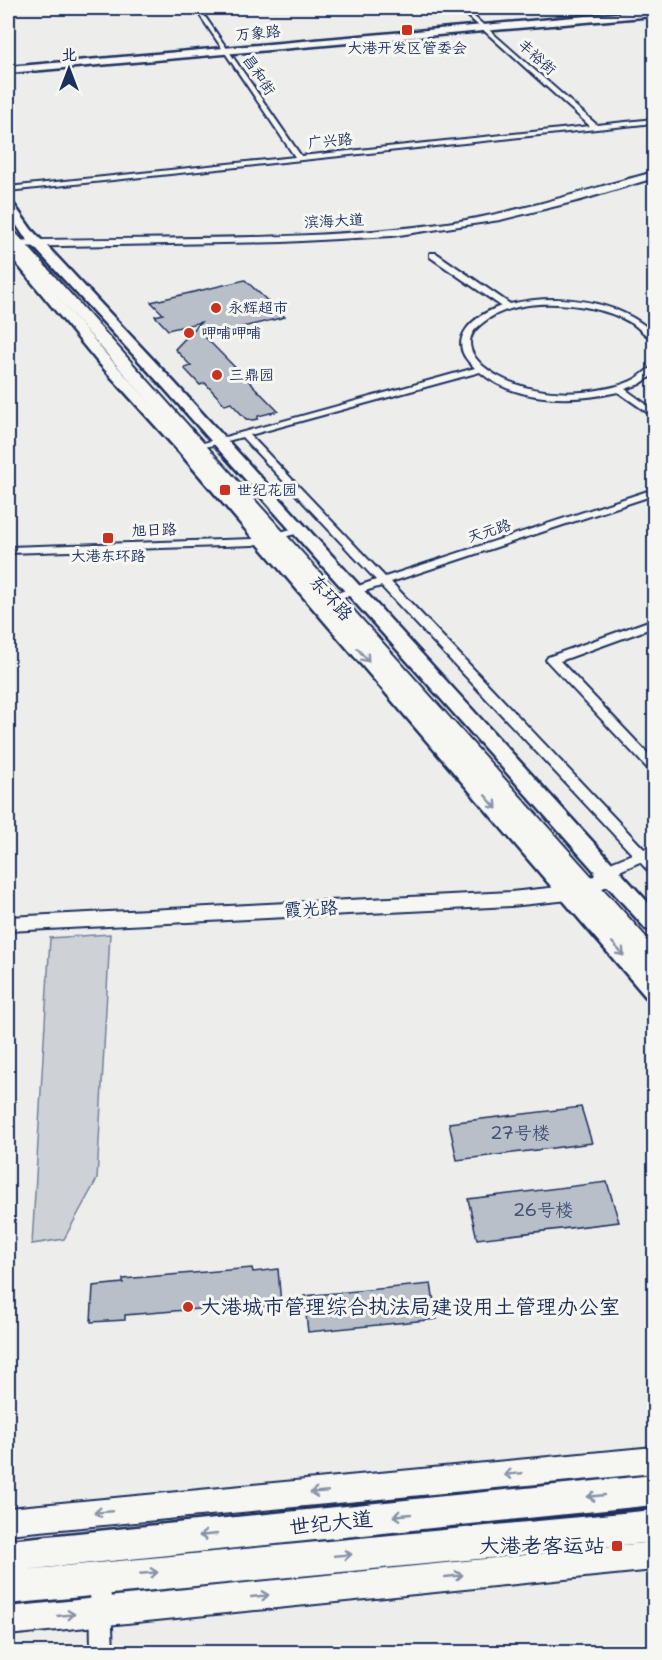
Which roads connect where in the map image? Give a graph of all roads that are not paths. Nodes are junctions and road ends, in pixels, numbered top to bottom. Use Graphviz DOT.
graph roads {
  1 [pos="197,8"];
  2 [pos="461,8"];
  3 [pos="654,12"];
  4 [pos="483,27"];
  5 [pos="225,49"];
  6 [pos="9,68"];
  7 [pos="654,121"];
  8 [pos="595,127"];
  9 [pos="299,158"];
  10 [pos="654,175"];
  11 [pos="654,181"];
  12 [pos="8,189"];
  13 [pos="8,204"];
  14 [pos="8,219"];
  15 [pos="20,245"];
  16 [pos="433,255"];
  17 [pos="508,307"];
  18 [pos="654,321"];
  19 [pos="641,325"];
  20 [pos="654,337"];
  21 [pos="482,369"];
  22 [pos="654,370"];
  23 [pos="621,390"];
  24 [pos="654,414"];
  25 [pos="244,434"];
  26 [pos="202,445"];
  27 [pos="654,492"];
  28 [pos="279,533"];
  29 [pos="8,545"];
  30 [pos="8,550"];
  31 [pos="383,582"];
  32 [pos="343,595"];
  33 [pos="654,623"];
  34 [pos="654,767"];
  35 [pos="648,853"];
  36 [pos="654,868"];
  37 [pos="587,883"];
  38 [pos="8,918"];
  39 [pos="654,923"];
  40 [pos="8,924"];
  41 [pos="654,940"];
  42 [pos="654,963"];
  43 [pos="654,990"];
  44 [pos="654,1460"];
  45 [pos="654,1490"];
  46 [pos="8,1521"];
  47 [pos="654,1526"];
  48 [pos="8,1556"];
  49 [pos="654,1556"];
  50 [pos="100,1578"];
  51 [pos="8,1588"];
  52 [pos="100,1612"];
  53 [pos="8,1621"];
  54 [pos="102,1653"];
  1 -- 5 [label="street, 昌和街"];
  2 -- 4 [label="street, 丰裕街"];
  3 -- 4 [label="main road, 万象路"];
  4 -- 5 [label="main road, 万象路"];
  4 -- 8 [label="street, 丰裕街"];
  5 -- 6 [label="main road, 万象路"];
  5 -- 9 [label="street, 昌和街"];
  7 -- 8 [label="street, 广兴路"];
  8 -- 9 [label="street, 广兴路"];
  9 -- 12 [label="street, 广兴路"];
  10 -- 15 [label="main road, 滨海大道"];
  11 -- 15 [label="main road, 滨海大道"];
  13 -- 15 [label="main road"];
  14 -- 15 [label="highway"];
  15 -- 26 [label="main road"];
  15 -- 26 [label="main road"];
  16 -- 17 [label="street"];
  17 -- 19 [label="street"];
  17 -- 21 [label="street"];
  18 -- 19 [label="street"];
  19 -- 20 [label="street"];
  21 -- 23 [label="street"];
  21 -- 25 [label="street"];
  22 -- 23 [label="street"];
  23 -- 24 [label="street"];
  25 -- 26 [label="street"];
  25 -- 31 [label="street"];
  26 -- 28 [label="main road"];
  26 -- 28 [label="main road"];
  27 -- 31 [label="street, 天元路"];
  28 -- 29 [label="street, 旭日路"];
  28 -- 30 [label="street, 旭日路"];
  28 -- 32 [label="highway, 东环路"];
  28 -- 37 [label="main road, one-way"];
  31 -- 32 [label="street, 天元路"];
  31 -- 35 [label="street"];
  32 -- 37 [label="highway, 东环路"];
  33 -- 34 [label="street"];
  35 -- 36 [label="street"];
  35 -- 37 [label="street, 霞光路"];
  37 -- 38 [label="main road, 霞光路"];
  37 -- 39 [label="main road"];
  37 -- 40 [label="main road, 霞光路"];
  37 -- 41 [label="highway, 东环路"];
  37 -- 42 [label="highway, 东环路"];
  37 -- 43 [label="main road, one-way"];
  44 -- 46 [label="main road, one-way"];
  45 -- 48 [label="main road, 世纪大道, one-way"];
  50 -- 47 [label="main road, 世纪大道, one-way"];
  52 -- 49 [label="main road, one-way"];
  50 -- 51 [label="main road, 世纪大道"];
  50 -- 52 [label="street"];
  53 -- 52 [label="main road, one-way"];
  52 -- 54 [label="street"];
}
